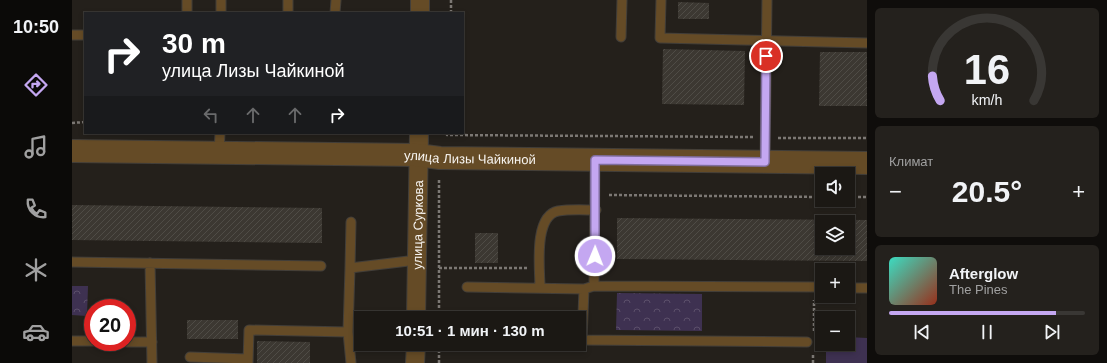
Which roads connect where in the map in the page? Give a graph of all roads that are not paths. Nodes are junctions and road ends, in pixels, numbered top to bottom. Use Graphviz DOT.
graph roads {
  1 [pos="187,0"];
  2 [pos="221,0"];
  3 [pos="288,0"];
  4 [pos="336,0"];
  5 [pos="420,0"];
  6 [pos="622,0"];
  7 [pos="661,0"];
  8 [pos="767,0"];
  9 [pos="187,12"];
  10 [pos="221,12"];
  11 [pos="288,12"];
  12 [pos="336,12"];
  13 [pos="420,12"];
  14 [pos="72,35"];
  15 [pos="84,35"];
  16 [pos="621,37"];
  17 [pos="767,41"];
  18 [pos="867,43"];
  19 [pos="419,134"];
  20 [pos="220,143"];
  21 [pos="72,151"];
  22 [pos="417,155"];
  23 [pos="595,160"];
  24 [pos="765,162"];
  25 [pos="867,163"];
  26 [pos="596,210"];
  27 [pos="351,222"];
  28 [pos="417,260"];
  29 [pos="72,262"];
  30 [pos="150,263"];
  31 [pos="321,266"];
  32 [pos="350,268"];
  33 [pos="594,286"];
  34 [pos="468,287"];
  35 [pos="815,287"];
  36 [pos="540,288"];
  37 [pos="855,288"];
  38 [pos="867,288"];
  39 [pos="584,289"];
  40 [pos="416,311"];
  41 [pos="582,311"];
  42 [pos="348,332"];
  43 [pos="586,340"];
  44 [pos="72,341"];
  45 [pos="84,341"];
  46 [pos="136,342"];
  47 [pos="152,342"];
  48 [pos="810,345"];
  49 [pos="416,351"];
  50 [pos="190,357"];
  51 [pos="248,361"];
  52 [pos="152,363"];
  53 [pos="351,363"];
  54 [pos="415,363"];
  1 -- 9 [label="lane"];
  2 -- 10 [label="lane"];
  3 -- 11 [label="lane"];
  4 -- 12 [label="lane"];
  5 -- 13 [label="street"];
  6 -- 16 [label="lane"];
  7 -- 17 [label="lane"];
  8 -- 17 [label="lane"];
  14 -- 15 [label="lane"];
  17 -- 18 [label="lane"];
  17 -- 24 [label="lane"];
  19 -- 22 [label="street, улица Суркова"];
  20 -- 21 [label="street, улица Лизы Чайкиной"];
  20 -- 22 [label="street, улица Лизы Чайкиной"];
  22 -- 23 [label="street, улица Лизы Чайкиной"];
  22 -- 28 [label="street, улица Суркова"];
  23 -- 24 [label="street, улица Лизы Чайкиной"];
  23 -- 26 [label="lane"];
  24 -- 25 [label="street, улица Лизы Чайкиной"];
  26 -- 33 [label="lane"];
  26 -- 36 [label="lane"];
  27 -- 32 [label="lane"];
  28 -- 32 [label="lane"];
  28 -- 40 [label="street, улица Суркова"];
  29 -- 30 [label="lane"];
  30 -- 31 [label="lane"];
  30 -- 47 [label="lane"];
  32 -- 42 [label="lane"];
  33 -- 35 [label="lane"];
  33 -- 39 [label="lane"];
  34 -- 36 [label="lane"];
  36 -- 39 [label="lane"];
  37 -- 38 [label="lane"];
  39 -- 41 [label="lane"];
  42 -- 51 [label="lane"];
  42 -- 53 [label="lane"];
  43 -- 48 [label="lane"];
  44 -- 45 [label="lane"];
  46 -- 47 [label="lane"];
  47 -- 52 [label="lane"];
  49 -- 54 [label="street"];
  50 -- 51 [label="lane"];
}
